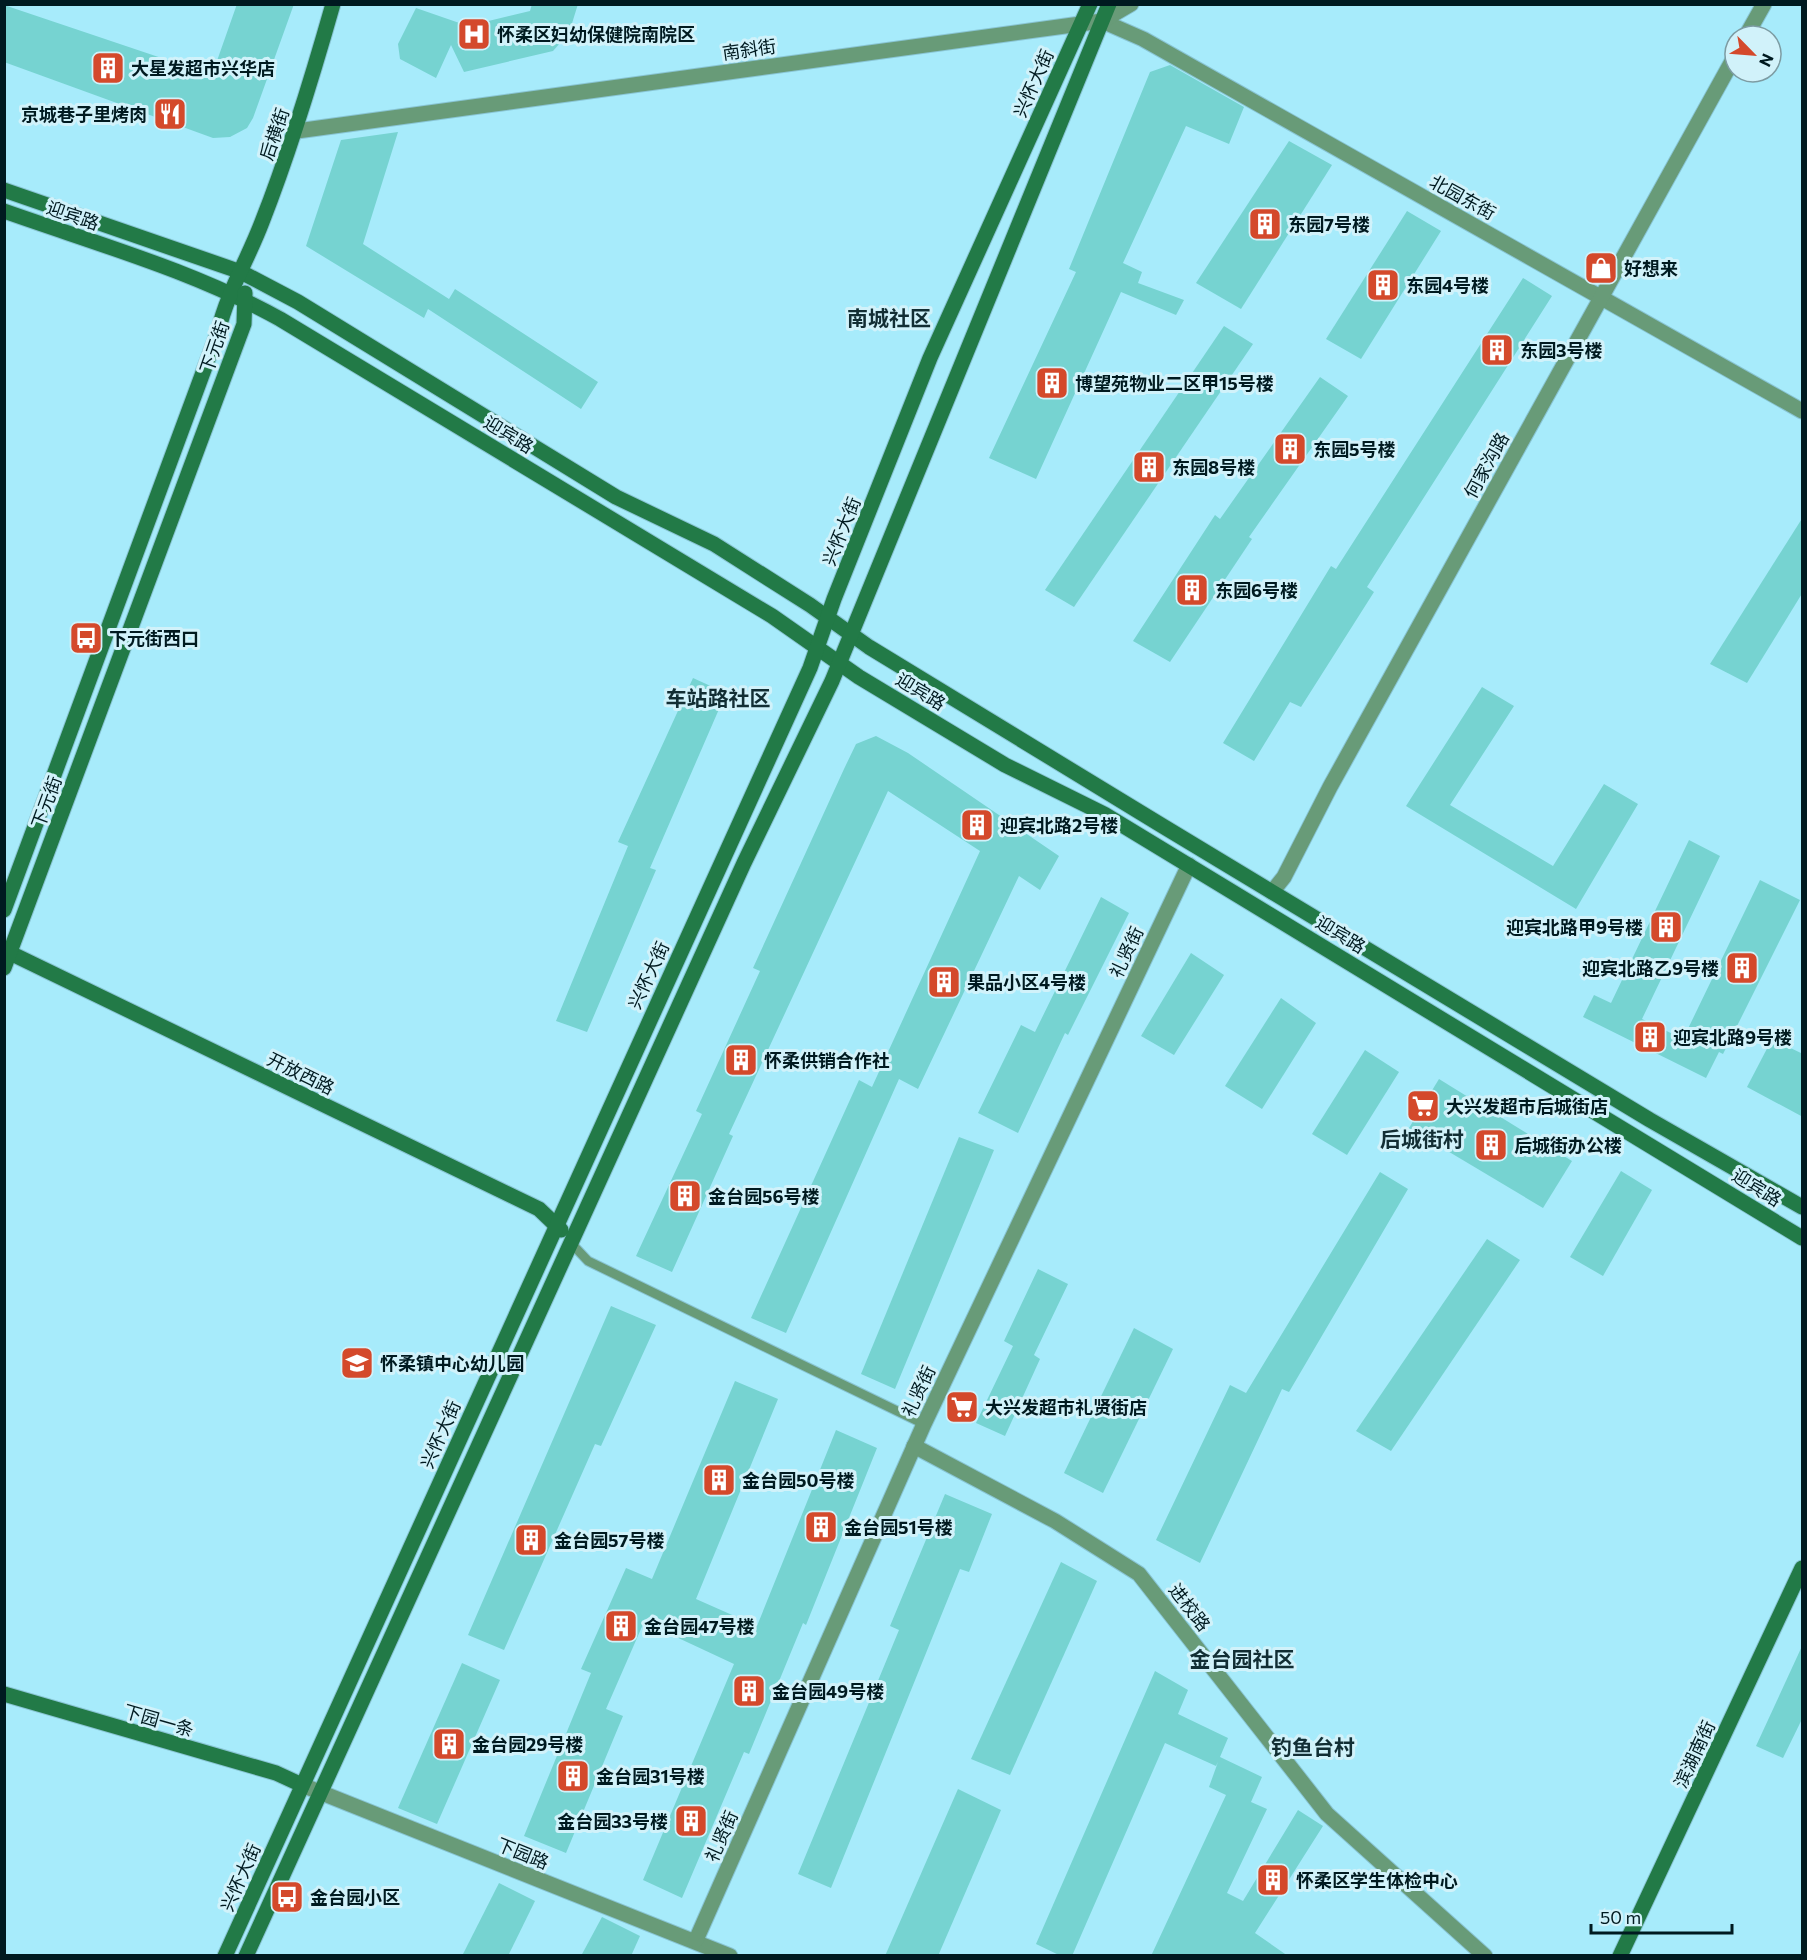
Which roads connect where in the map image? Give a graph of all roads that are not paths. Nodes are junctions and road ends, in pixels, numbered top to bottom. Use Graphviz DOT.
graph roads {
  1 [pos="333,4"];
  2 [pos="1090,4"];
  3 [pos="1109,4"];
  4 [pos="1131,4"];
  5 [pos="1764,4"];
  6 [pos="1102,21"];
  7 [pos="1082,23"];
  8 [pos="1753,24"];
  9 [pos="1723,79"];
  10 [pos="297,131"];
  11 [pos="4,190"];
  12 [pos="4,211"];
  13 [pos="241,272"];
  14 [pos="230,293"];
  15 [pos="1601,298"];
  16 [pos="246,300"];
  17 [pos="1803,411"];
  18 [pos="828,618"];
  19 [pos="850,634"];
  20 [pos="818,646"];
  21 [pos="839,662"];
  22 [pos="1189,865"];
  23 [pos="1272,892"];
  24 [pos="4,909"];
  25 [pos="7,957"];
  26 [pos="1803,1207"];
  27 [pos="556,1224"];
  28 [pos="1803,1238"];
  29 [pos="571,1243"];
  30 [pos="924,1424"];
  31 [pos="914,1446"];
  32 [pos="1803,1568"];
  33 [pos="4,1694"];
  34 [pos="302,1785"];
  35 [pos="321,1792"];
  36 [pos="696,1940"];
  37 [pos="225,1956"];
  38 [pos="246,1956"];
  39 [pos="730,1956"];
  40 [pos="1485,1956"];
  41 [pos="1620,1956"];
  1 -- 10 [label="main road, 后横街"];
  2 -- 7 [label="main road, 兴怀大街"];
  3 -- 6 [label="main road"];
  4 -- 6 [label="street, 南斜街"];
  5 -- 8 [label="street"];
  6 -- 7 [label="street, 南斜街"];
  6 -- 15 [label="street, 北园东街"];
  6 -- 19 [label="main road"];
  7 -- 10 [label="street, 南斜街"];
  7 -- 18 [label="main road, 兴怀大街"];
  9 -- 15 [label="street, 何家沟路"];
  10 -- 13 [label="main road, 后横街"];
  11 -- 13 [label="main road, 迎宾路"];
  12 -- 14 [label="main road, 迎宾路"];
  13 -- 14 [label="main road, 下元街"];
  13 -- 16 [label="main road, 下元街"];
  13 -- 18 [label="main road, 迎宾路"];
  14 -- 16 [label="main road, 迎宾路"];
  14 -- 24 [label="main road, 下元街"];
  15 -- 17 [label="street, 北园东街"];
  15 -- 23 [label="street, 何家沟路"];
  16 -- 20 [label="main road, 迎宾路"];
  16 -- 25 [label="main road, 下元街"];
  18 -- 19 [label="main road, 迎宾路"];
  18 -- 20 [label="main road, 兴怀大街"];
  19 -- 21 [label="main road"];
  19 -- 23 [label="main road, 迎宾路"];
  20 -- 21 [label="main road, 迎宾路"];
  20 -- 27 [label="main road, 兴怀大街"];
  21 -- 22 [label="main road, 迎宾路"];
  21 -- 29 [label="main road"];
  22 -- 28 [label="main road, 迎宾路"];
  22 -- 30 [label="street, 礼贤街"];
  23 -- 26 [label="main road, 迎宾路"];
  25 -- 27 [label="main road, 开放西路"];
  27 -- 29 [label="main road, 开放西路"];
  27 -- 34 [label="main road, 兴怀大街"];
  29 -- 30 [label="lane"];
  29 -- 35 [label="main road"];
  30 -- 31 [label="street, 礼贤街"];
  31 -- 36 [label="street, 礼贤街"];
  31 -- 40 [label="street, 进校路"];
  32 -- 41 [label="main road, 滨湖南街"];
  33 -- 34 [label="main road, 下园一条"];
  34 -- 35 [label="street, 下园路"];
  34 -- 37 [label="main road, 兴怀大街"];
  35 -- 36 [label="street, 下园路"];
  35 -- 38 [label="main road"];
  36 -- 39 [label="street, 下园路"];
}
